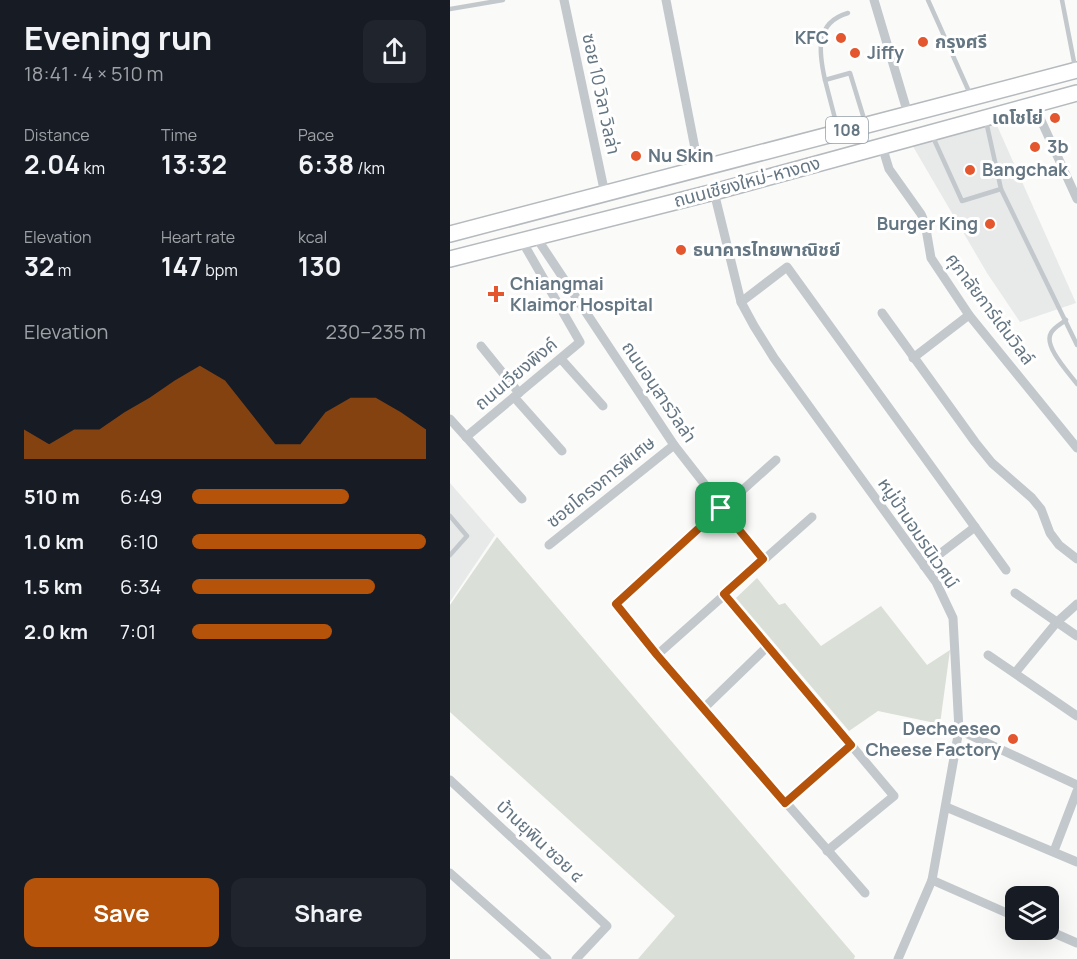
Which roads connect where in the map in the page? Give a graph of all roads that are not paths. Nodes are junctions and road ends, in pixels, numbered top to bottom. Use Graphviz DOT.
graph roads {
  1 [pos="503,0"];
  2 [pos="564,0"];
  3 [pos="666,0"];
  4 [pos="874,0"];
  5 [pos="928,0"];
  6 [pos="1062,0"];
  7 [pos="450,9"];
  8 [pos="848,13"];
  9 [pos="1076,70"];
  10 [pos="825,80"];
  11 [pos="1077,93"];
  12 [pos="972,97"];
  13 [pos="1034,105"];
  14 [pos="908,114"];
  15 [pos="985,118"];
  16 [pos="866,125"];
  17 [pos="839,133"];
  18 [pos="931,133"];
  19 [pos="882,146"];
  20 [pos="699,169"];
  21 [pos="1002,189"];
  22 [pos="714,192"];
  23 [pos="611,193"];
  24 [pos="1077,199"];
  25 [pos="622,215"];
  26 [pos="450,234"];
  27 [pos="529,239"];
  28 [pos="450,259"];
  29 [pos="741,302"];
  30 [pos="882,313"];
  31 [pos="969,315"];
  32 [pos="1066,320"];
  33 [pos="1077,345"];
  34 [pos="481,346"];
  35 [pos="561,358"];
  36 [pos="914,358"];
  37 [pos="1077,384"];
  38 [pos="517,395"];
  39 [pos="603,406"];
  40 [pos="450,419"];
  41 [pos="466,437"];
  42 [pos="674,445"];
  43 [pos="1077,448"];
  44 [pos="562,451"];
  45 [pos="776,460"];
  46 [pos="522,499"];
  47 [pos="721,508"];
  48 [pos="450,516"];
  49 [pos="812,518"];
  50 [pos="975,527"];
  51 [pos="549,545"];
  52 [pos="450,555"];
  53 [pos="763,559"];
  54 [pos="1077,559"];
  55 [pos="924,566"];
  56 [pos="1006,570"];
  57 [pos="1015,593"];
  58 [pos="724,594"];
  59 [pos="1077,604"];
  60 [pos="1056,622"];
  61 [pos="1077,636"];
  62 [pos="768,646"];
  63 [pos="657,655"];
  64 [pos="988,655"];
  65 [pos="1015,673"];
  66 [pos="703,709"];
  67 [pos="1077,716"];
  68 [pos="959,730"];
  69 [pos="851,745"];
  70 [pos="450,780"];
  71 [pos="1077,784"];
  72 [pos="1077,791"];
  73 [pos="785,803"];
  74 [pos="946,807"];
  75 [pos="827,850"];
  76 [pos="1054,851"];
  77 [pos="1077,862"];
  78 [pos="450,873"];
  79 [pos="932,880"];
  80 [pos="865,893"];
  81 [pos="1005,911"];
  82 [pos="1059,935"];
  83 [pos="1077,943"];
  84 [pos="900,958"];
  85 [pos="546,959"];
  86 [pos="576,959"];
  1 -- 7 [label="lane"];
  2 -- 23 [label="street, ซอย 10 วิลา วิลล่า"];
  3 -- 20 [label="street"];
  4 -- 14 [label="street"];
  5 -- 12 [label="lane"];
  6 -- 9 [label="lane"];
  8 -- 10 [label="lane"];
  9 -- 12 [label="main road, ถนนเชียงใหม่-หางดง / 108"];
  10 -- 16 [label="lane"];
  10 -- 17 [label="lane"];
  11 -- 13 [label="main road, ถนนเชียงใหม่-หางดง / 108"];
  12 -- 14 [label="main road, ถนนเชียงใหม่-หางดง / 108"];
  13 -- 15 [label="main road, ถนนเชียงใหม่-หางดง / 108"];
  13 -- 24 [label="street"];
  14 -- 16 [label="main road, ถนนเชียงใหม่-หางดง / 108"];
  15 -- 18 [label="main road, ถนนเชียงใหม่-หางดง / 108"];
  15 -- 21 [label="lane"];
  16 -- 17 [label="main road, ถนนเชียงใหม่-หางดง / 108"];
  17 -- 20 [label="main road, ถนนเชียงใหม่-หางดง / 108"];
  18 -- 19 [label="main road, ถนนเชียงใหม่-หางดง / 108"];
  18 -- 21 [label="lane"];
  19 -- 22 [label="main road, ถนนเชียงใหม่-หางดง / 108"];
  19 -- 31 [label="street, ศุภาลัยการ์เด้นวิลล์"];
  20 -- 23 [label="main road, ถนนเชียงใหม่-หางดง / 108"];
  21 -- 32 [label="lane"];
  22 -- 25 [label="main road, ถนนเชียงใหม่-หางดง / 108"];
  22 -- 29 [label="street, หมู่บ้านอมรนิเวศน์"];
  23 -- 25 [label="main road"];
  23 -- 26 [label="main road, ถนนเชียงใหม่-หางดง / 108"];
  25 -- 27 [label="main road, ถนนเชียงใหม่-หางดง / 108"];
  27 -- 28 [label="main road, ถนนเชียงใหม่-หางดง / 108"];
  27 -- 35 [label="street, ถนนเวียงพิงค์"];
  27 -- 42 [label="street, ถนนอนุสารวิลล่า"];
  29 -- 50 [label="street"];
  29 -- 55 [label="street, หมู่บ้านอมรนิเวศน์"];
  30 -- 36 [label="street"];
  31 -- 36 [label="street"];
  31 -- 43 [label="street, ศุภาลัยการ์เด้นวิลล์"];
  32 -- 33 [label="lane"];
  32 -- 37 [label="lane"];
  34 -- 38 [label="street"];
  35 -- 38 [label="street, ถนนเวียงพิงค์"];
  35 -- 39 [label="street"];
  36 -- 54 [label="street"];
  38 -- 41 [label="street, ถนนเวียงพิงค์"];
  38 -- 44 [label="street"];
  40 -- 41 [label="street"];
  41 -- 46 [label="street"];
  42 -- 47 [label="street, ถนนอนุสารวิลล่า"];
  42 -- 51 [label="street, ซอยโครงการพิเศษ"];
  45 -- 47 [label="street"];
  47 -- 53 [label="street, ถนนอนุสารวิลล่า"];
  47 -- 63 [label="street"];
  48 -- 52 [label="lane"];
  49 -- 53 [label="street"];
  50 -- 55 [label="street"];
  50 -- 56 [label="street"];
  53 -- 58 [label="street"];
  55 -- 68 [label="street, หมู่บ้านอมรนิเวศน์"];
  57 -- 60 [label="street"];
  58 -- 62 [label="street"];
  58 -- 63 [label="street"];
  59 -- 60 [label="street"];
  60 -- 61 [label="street"];
  60 -- 65 [label="street"];
  62 -- 66 [label="street"];
  62 -- 69 [label="street"];
  63 -- 66 [label="street"];
  64 -- 65 [label="street"];
  65 -- 67 [label="street"];
  66 -- 73 [label="street"];
  68 -- 71 [label="street"];
  68 -- 74 [label="street, หมู่บ้านอมรนิเวศน์"];
  69 -- 73 [label="street"];
  69 -- 75 [label="street"];
  70 -- 86 [label="street, บ้านยุพิน ซอย ๔"];
  72 -- 76 [label="street"];
  73 -- 75 [label="street"];
  74 -- 76 [label="street"];
  74 -- 79 [label="street, หมู่บ้านอมรนิเวศน์"];
  75 -- 80 [label="street"];
  76 -- 77 [label="street"];
  78 -- 85 [label="street"];
  79 -- 81 [label="street"];
  79 -- 84 [label="street, หมู่บ้านอมรนิเวศน์"];
  82 -- 83 [label="street"];
}
